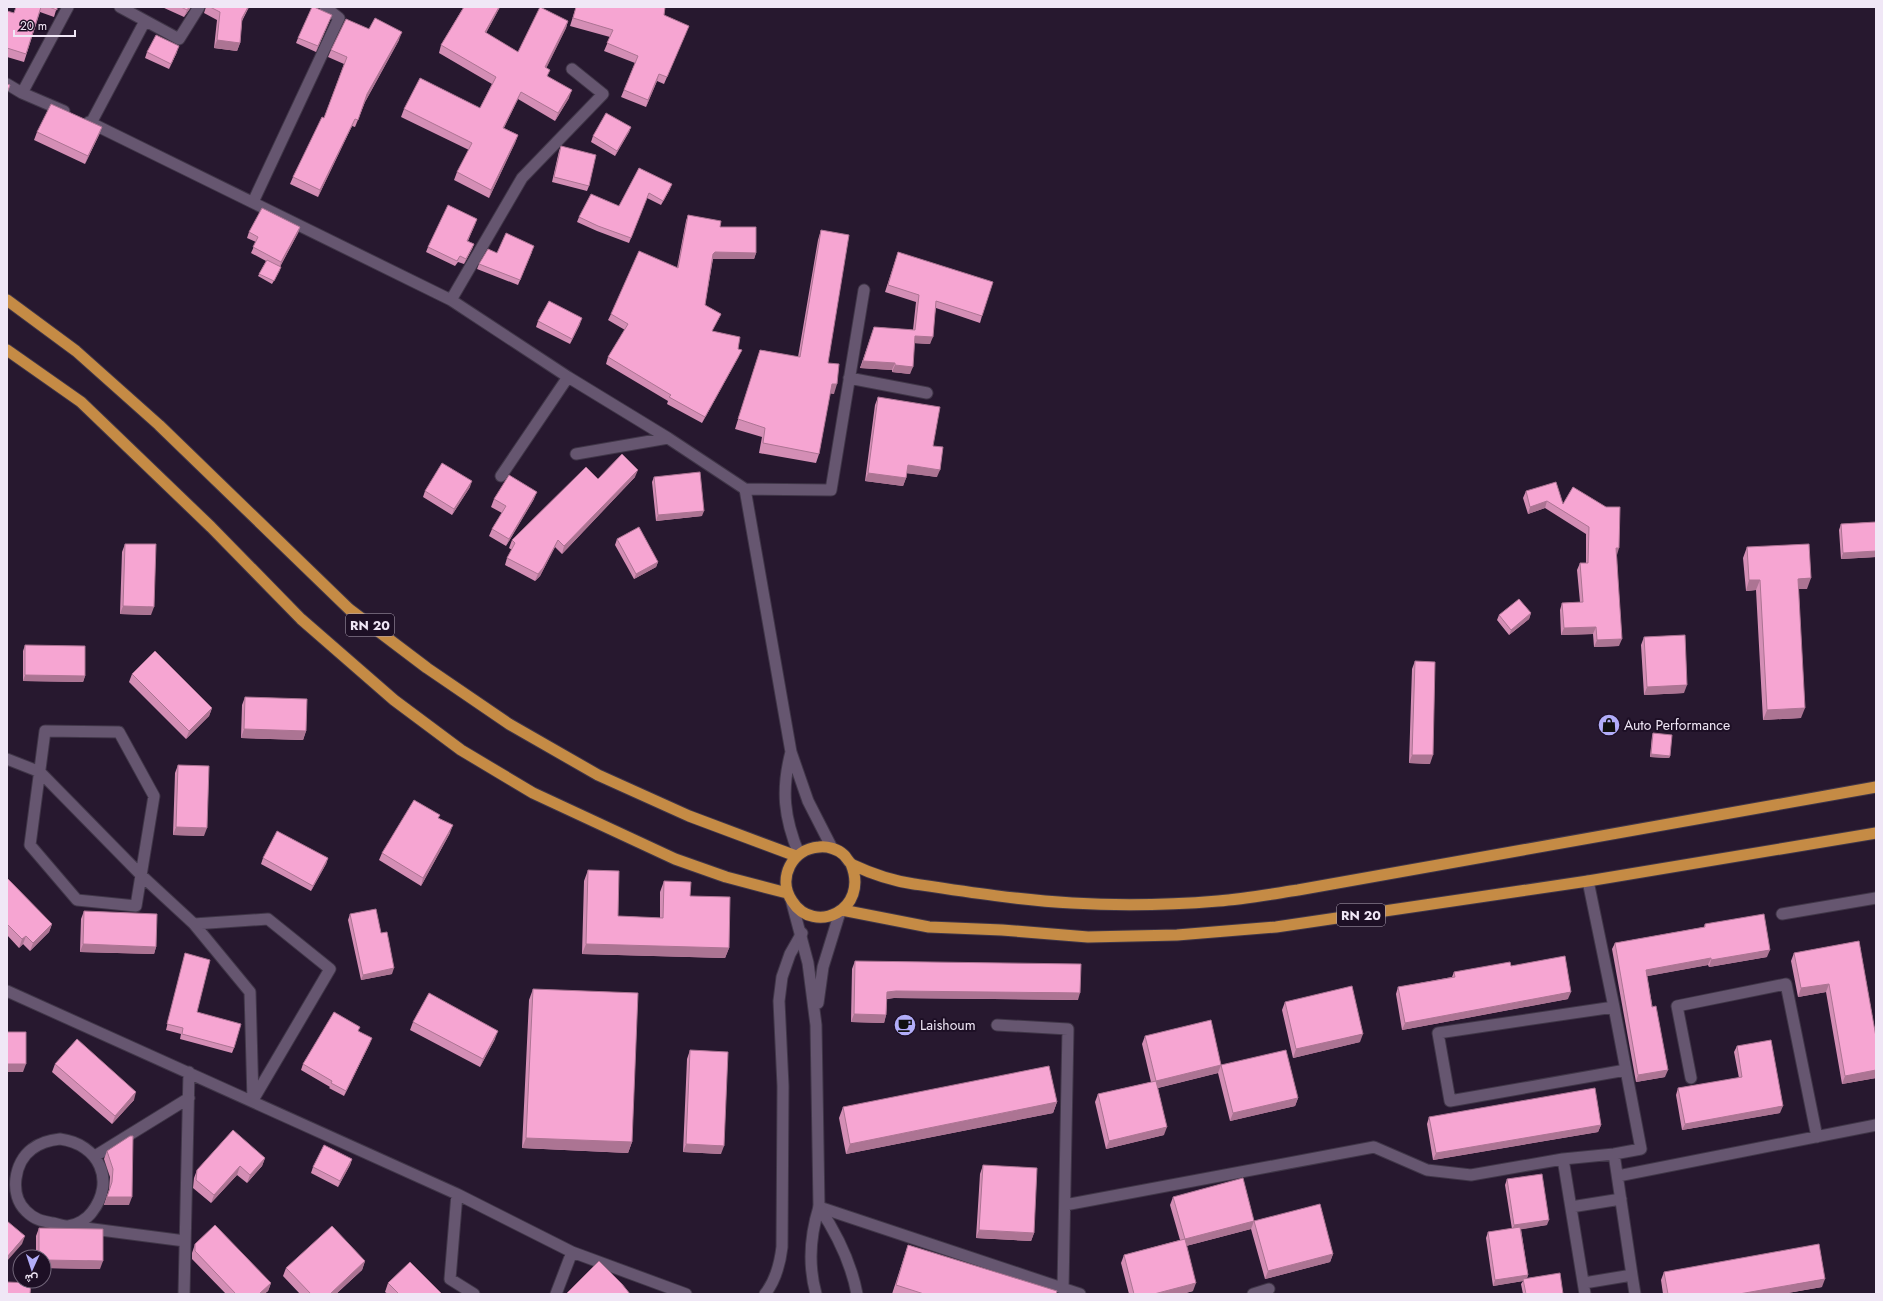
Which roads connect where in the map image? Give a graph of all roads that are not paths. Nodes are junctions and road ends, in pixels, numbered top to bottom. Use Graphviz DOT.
graph roads {
  1 [pos="68,7"];
  2 [pos="120,7"];
  3 [pos="199,7"];
  4 [pos="325,7"];
  5 [pos="145,21"];
  6 [pos="572,69"];
  7 [pos="7,84"];
  8 [pos="22,93"];
  9 [pos="92,123"];
  10 [pos="253,202"];
  11 [pos="864,290"];
  12 [pos="7,300"];
  13 [pos="451,300"];
  14 [pos="7,350"];
  15 [pos="568,377"];
  16 [pos="849,378"];
  17 [pos="927,393"];
  18 [pos="668,438"];
  19 [pos="576,454"];
  20 [pos="501,476"];
  21 [pos="745,489"];
  22 [pos="791,752"];
  23 [pos="7,759"];
  24 [pos="40,772"];
  25 [pos="1876,787"];
  26 [pos="1876,832"];
  27 [pos="832,848"];
  28 [pos="798,855"];
  29 [pos="851,864"];
  30 [pos="141,875"];
  31 [pos="1588,881"];
  32 [pos="790,898"];
  33 [pos="1876,898"];
  34 [pos="841,911"];
  35 [pos="1782,914"];
  36 [pos="194,924"];
  37 [pos="802,933"];
  38 [pos="7,991"];
  39 [pos="1614,1007"];
  40 [pos="816,1025"];
  41 [pos="997,1025"];
  42 [pos="1626,1070"];
  43 [pos="189,1072"];
  44 [pos="1692,1078"];
  45 [pos="189,1098"];
  46 [pos="253,1100"];
  47 [pos="1876,1125"];
  48 [pos="1817,1137"];
  49 [pos="1614,1154"];
  50 [pos="94,1156"];
  51 [pos="1563,1159"];
  52 [pos="1618,1176"];
  53 [pos="457,1194"];
  54 [pos="1621,1199"];
  55 [pos="1064,1205"];
  56 [pos="819,1207"];
  57 [pos="1571,1207"];
  58 [pos="68,1226"];
  59 [pos="185,1241"];
  60 [pos="572,1252"];
  61 [pos="1632,1275"];
  62 [pos="1584,1282"];
  63 [pos="1063,1288"];
  64 [pos="1269,1289"];
  65 [pos="184,1294"];
  66 [pos="474,1294"];
  67 [pos="556,1294"];
  68 [pos="686,1294"];
  69 [pos="765,1294"];
  70 [pos="816,1294"];
  71 [pos="858,1294"];
  72 [pos="1080,1294"];
  73 [pos="1253,1294"];
  74 [pos="1585,1294"];
  75 [pos="1635,1294"];
  1 -- 8 [label="street"];
  2 -- 5 [label="street"];
  3 -- 5 [label="street"];
  4 -- 10 [label="street"];
  5 -- 9 [label="street"];
  6 -- 13 [label="street"];
  7 -- 8 [label="street"];
  8 -- 9 [label="street"];
  9 -- 10 [label="street"];
  10 -- 13 [label="street"];
  11 -- 16 [label="street"];
  12 -- 28 [label="highway, RN 20"];
  13 -- 15 [label="street"];
  14 -- 32 [label="highway, RN 20"];
  15 -- 18 [label="street"];
  15 -- 20 [label="street"];
  16 -- 17 [label="street"];
  16 -- 21 [label="street"];
  18 -- 19 [label="street"];
  18 -- 21 [label="street"];
  21 -- 22 [label="street"];
  22 -- 27 [label="street"];
  22 -- 28 [label="street"];
  23 -- 24 [label="street"];
  24 -- 30 [label="street"];
  24 -- 30 [label="street"];
  24 -- 30 [label="street"];
  25 -- 29 [label="highway, RN 20"];
  26 -- 31 [label="highway, RN 20"];
  27 -- 28 [label="highway"];
  27 -- 29 [label="highway"];
  28 -- 32 [label="highway"];
  29 -- 34 [label="highway"];
  30 -- 36 [label="street"];
  31 -- 34 [label="highway, RN 20"];
  31 -- 39 [label="street"];
  32 -- 34 [label="highway"];
  32 -- 37 [label="street"];
  33 -- 35 [label="street"];
  34 -- 40 [label="street"];
  36 -- 46 [label="street"];
  36 -- 46 [label="street"];
  37 -- 40 [label="street"];
  37 -- 69 [label="street"];
  38 -- 43 [label="street"];
  39 -- 42 [label="street"];
  39 -- 42 [label="street"];
  40 -- 56 [label="street"];
  41 -- 55 [label="street"];
  42 -- 49 [label="street"];
  43 -- 45 [label="street"];
  43 -- 46 [label="street"];
  44 -- 48 [label="street"];
  45 -- 50 [label="street"];
  45 -- 59 [label="street"];
  46 -- 53 [label="street"];
  47 -- 48 [label="street"];
  48 -- 52 [label="street"];
  49 -- 51 [label="street"];
  49 -- 52 [label="street"];
  50 -- 58 [label="street"];
  50 -- 58 [label="street"];
  51 -- 55 [label="street"];
  51 -- 57 [label="street"];
  52 -- 54 [label="street"];
  53 -- 60 [label="street"];
  53 -- 66 [label="street"];
  54 -- 57 [label="street"];
  54 -- 61 [label="street"];
  55 -- 63 [label="street"];
  56 -- 63 [label="street"];
  56 -- 70 [label="street"];
  56 -- 71 [label="street"];
  57 -- 62 [label="street"];
  58 -- 59 [label="street"];
  59 -- 65 [label="street"];
  60 -- 67 [label="street"];
  60 -- 68 [label="street"];
  61 -- 62 [label="street"];
  61 -- 75 [label="street"];
  62 -- 74 [label="street"];
  63 -- 72 [label="street"];
  64 -- 73 [label="street"];
}
